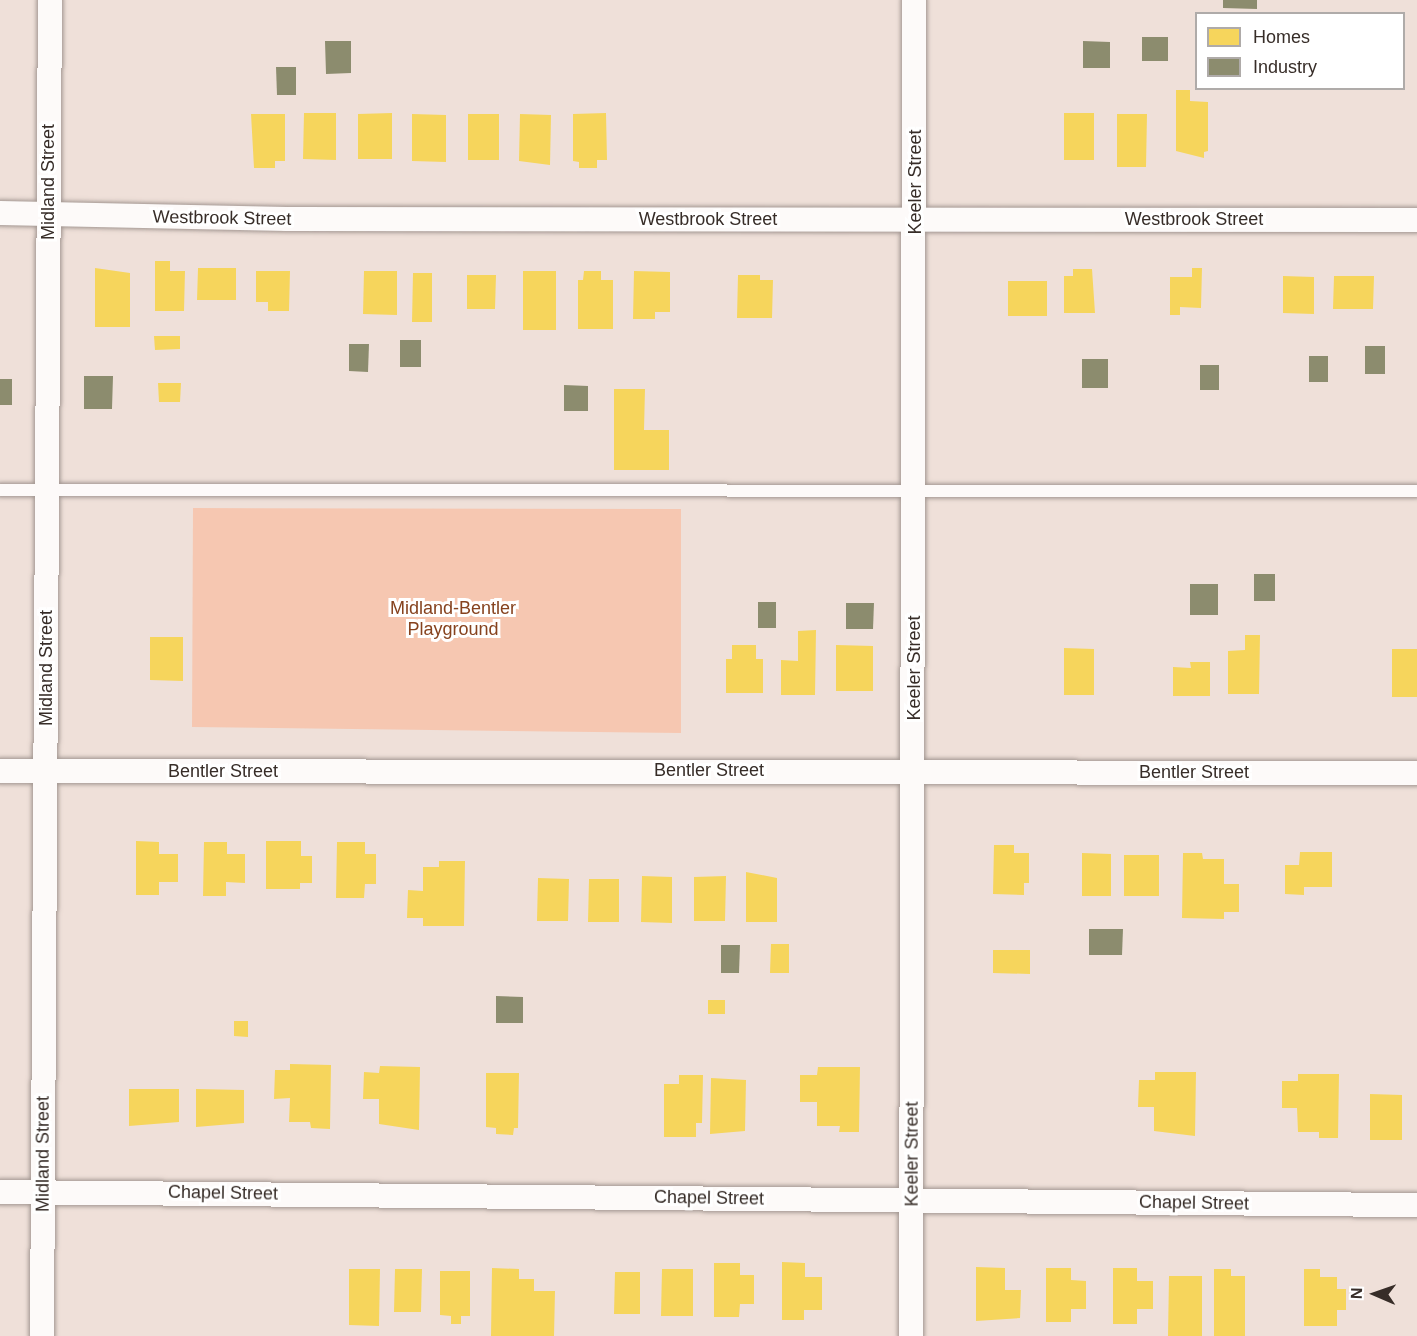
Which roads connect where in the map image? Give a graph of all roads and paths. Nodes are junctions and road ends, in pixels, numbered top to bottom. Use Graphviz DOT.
graph roads {
  1 [pos="50,0"];
  2 [pos="914,0"];
  3 [pos="0,213"];
  4 [pos="47,214"];
  5 [pos="916,218"];
  6 [pos="1417,220"];
  7 [pos="0,490"];
  8 [pos="46,490"];
  9 [pos="915,490"];
  10 [pos="1417,491"];
  11 [pos="914,770"];
  12 [pos="0,771"];
  13 [pos="45,771"];
  14 [pos="1417,773"];
  15 [pos="0,1192"];
  16 [pos="43,1192"];
  17 [pos="911,1200"];
  18 [pos="1417,1205"];
  19 [pos="42,1336"];
  20 [pos="912,1336"];
  1 -- 4 [label="street, Midland Street"];
  2 -- 5 [label="street, Keeler Street"];
  3 -- 4 [label="street, Westbrook Street"];
  4 -- 5 [label="street, Westbrook Street"];
  4 -- 8 [label="street, Midland Street"];
  5 -- 6 [label="street, Westbrook Street"];
  5 -- 9 [label="street, Keeler Street"];
  7 -- 8 [label="lane"];
  8 -- 9 [label="lane"];
  8 -- 13 [label="street, Midland Street"];
  9 -- 10 [label="lane"];
  9 -- 11 [label="street, Keeler Street"];
  11 -- 13 [label="street, Bentler Street"];
  11 -- 14 [label="street, Bentler Street"];
  11 -- 17 [label="street, Keeler Street"];
  12 -- 13 [label="street, Bentler Street"];
  13 -- 16 [label="street, Midland Street"];
  15 -- 16 [label="street, Chapel Street"];
  16 -- 17 [label="street, Chapel Street"];
  16 -- 19 [label="street, Midland Street"];
  17 -- 18 [label="street, Chapel Street"];
  17 -- 20 [label="street, Keeler Street"];
}
